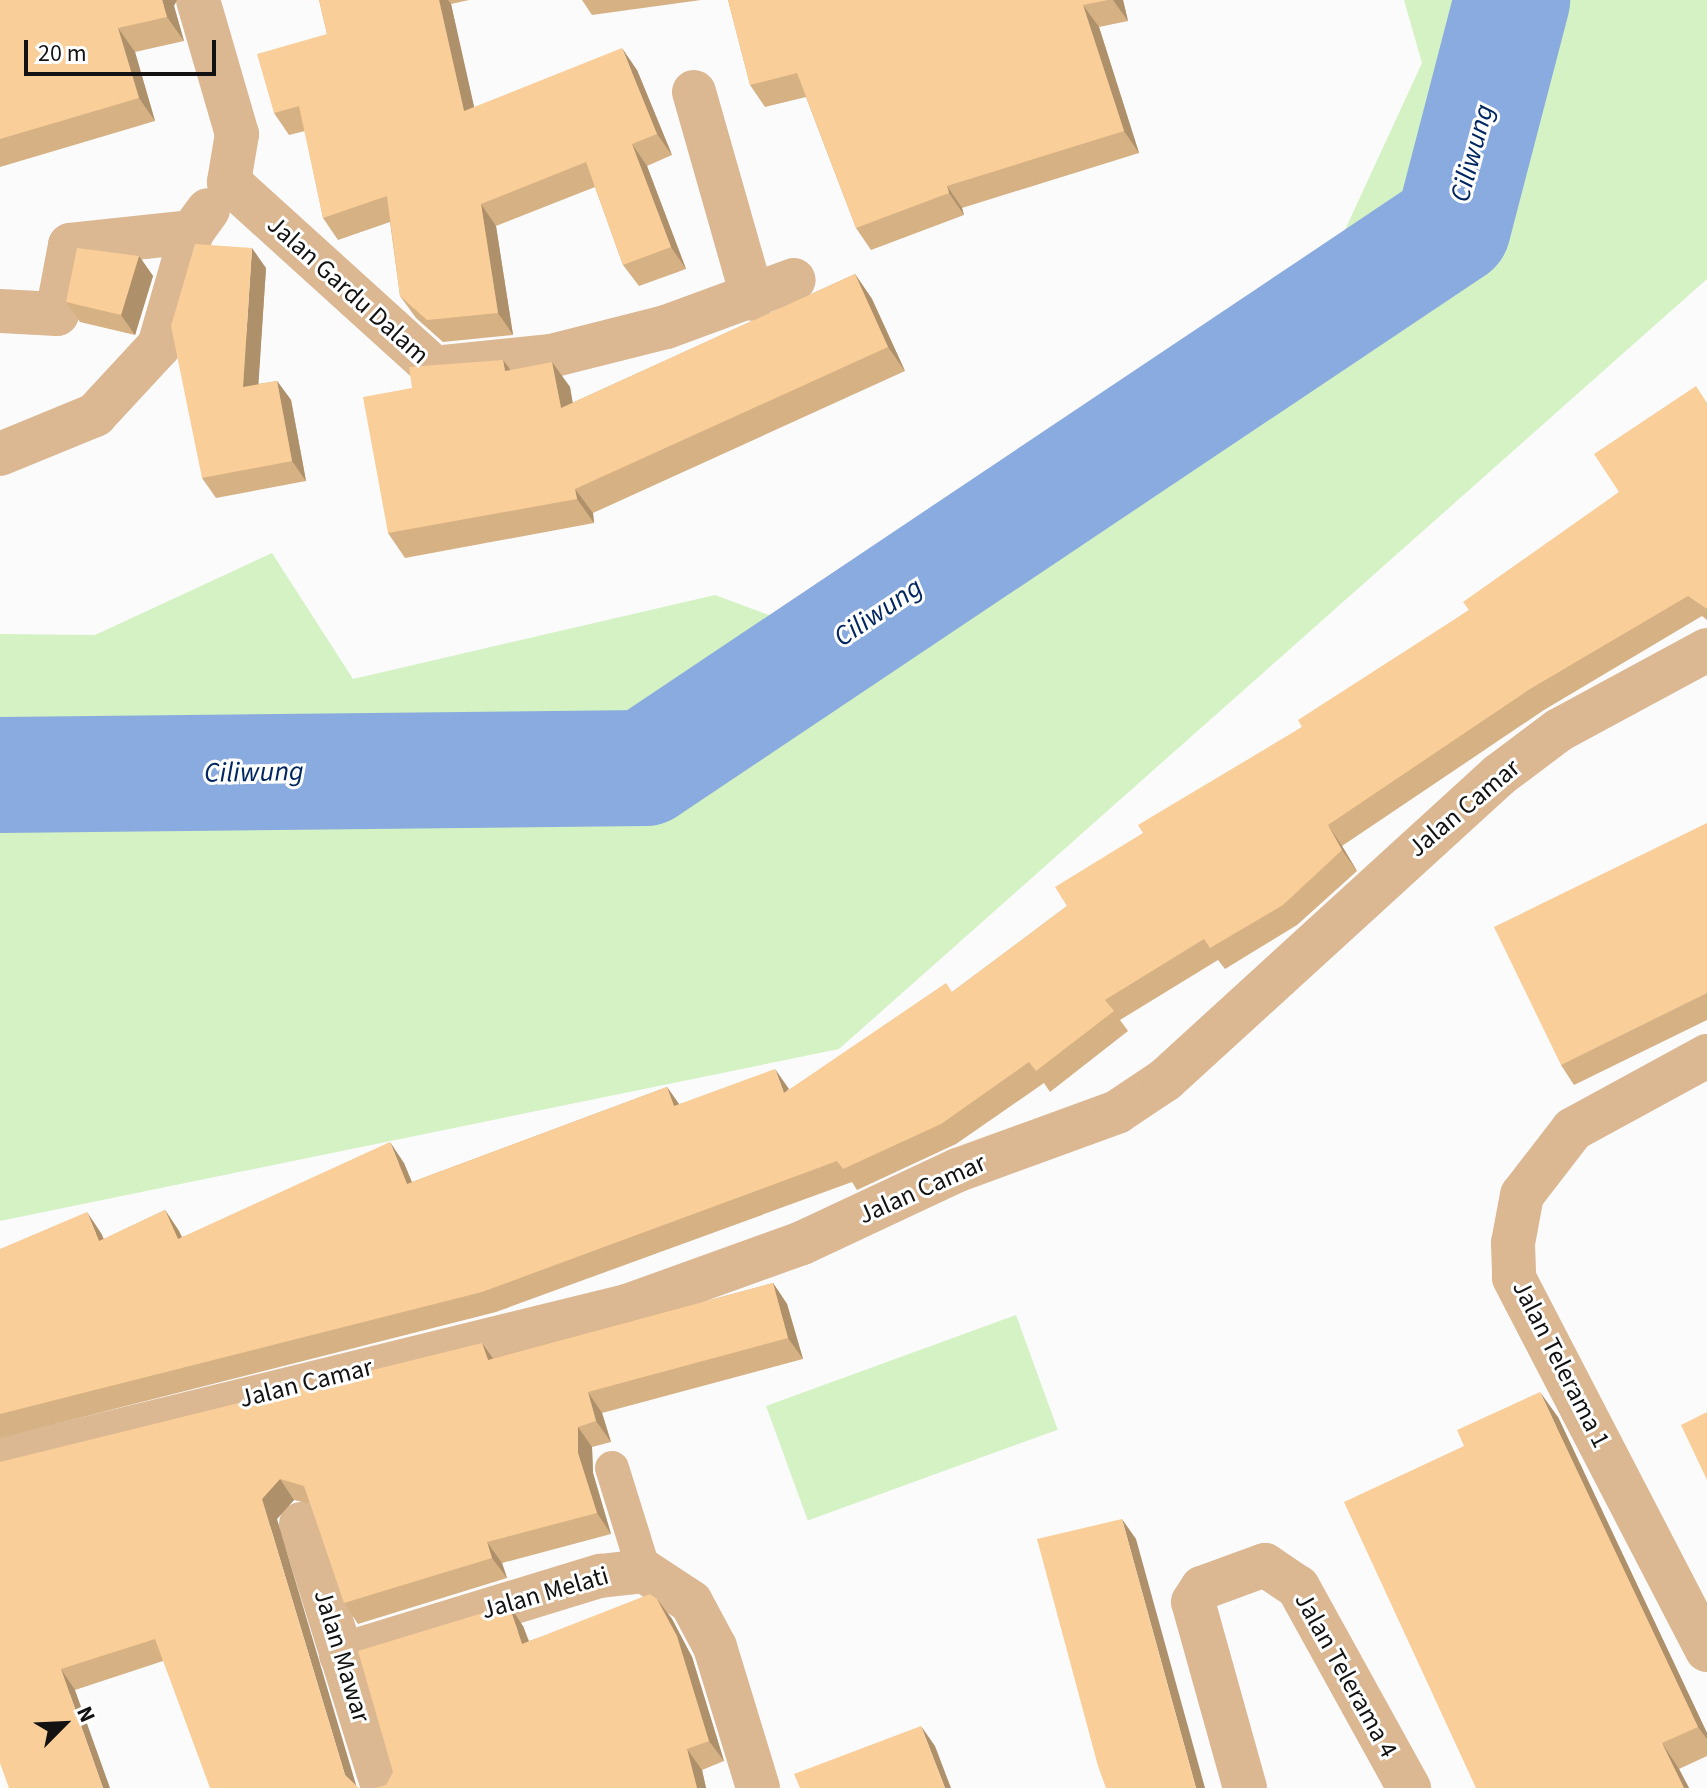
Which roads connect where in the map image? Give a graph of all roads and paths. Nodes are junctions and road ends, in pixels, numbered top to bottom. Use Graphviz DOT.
graph roads {
  1 [pos="198,0"];
  2 [pos="694,92"];
  3 [pos="229,182"];
  4 [pos="192,232"];
  5 [pos="794,280"];
  6 [pos="753,299"];
  7 [pos="0,311"];
  8 [pos="0,454"];
  9 [pos="1707,650"];
  10 [pos="1707,1056"];
  11 [pos="0,1460"];
  12 [pos="612,1468"];
  13 [pos="301,1524"];
  14 [pos="644,1571"];
  15 [pos="1707,1650"];
  16 [pos="341,1655"];
  17 [pos="383,1788"];
  18 [pos="758,1788"];
  19 [pos="1245,1788"];
  20 [pos="1409,1788"];
  1 -- 3 [label="street"];
  2 -- 6 [label="street"];
  3 -- 4 [label="street"];
  3 -- 6 [label="street, Jalan Gardu Dalam"];
  4 -- 7 [label="street"];
  4 -- 8 [label="street"];
  5 -- 6 [label="street, Jalan Gardu Dalam"];
  9 -- 11 [label="street, Jalan Camar"];
  10 -- 15 [label="street, Jalan Telerama 1"];
  12 -- 14 [label="lane"];
  13 -- 16 [label="street, Jalan Mawar"];
  14 -- 16 [label="street, Jalan Melati"];
  14 -- 18 [label="street, Jalan Melati"];
  16 -- 17 [label="street, Jalan Mawar"];
  19 -- 20 [label="street, Jalan Telerama 4"];
}
